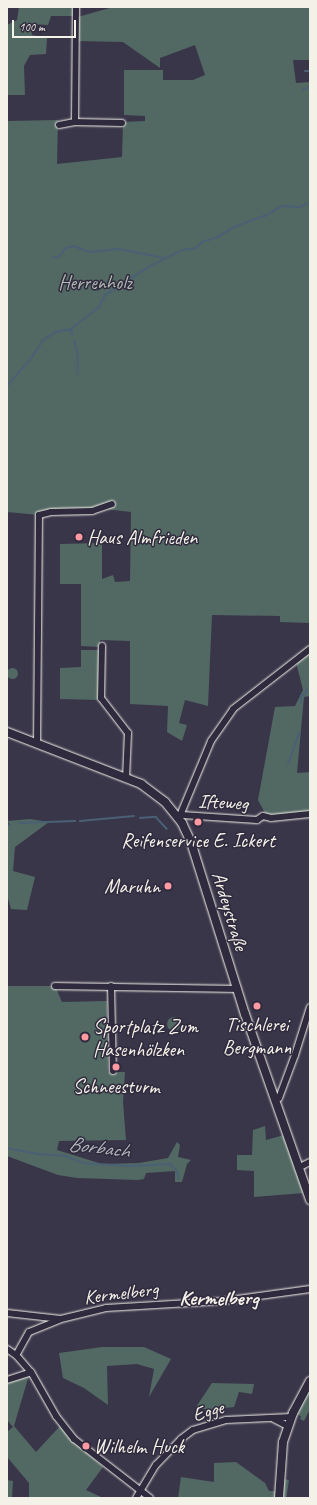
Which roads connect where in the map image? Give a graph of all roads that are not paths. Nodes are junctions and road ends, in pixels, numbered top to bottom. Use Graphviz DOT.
graph roads {
  1 [pos="76,7"];
  2 [pos="75,122"];
  3 [pos="122,123"];
  4 [pos="59,125"];
  5 [pos="112,504"];
  6 [pos="102,646"];
  7 [pos="310,649"];
  8 [pos="7,732"];
  9 [pos="37,744"];
  10 [pos="126,778"];
  11 [pos="310,814"];
  12 [pos="180,816"];
  13 [pos="55,986"];
  14 [pos="111,986"];
  15 [pos="236,989"];
  16 [pos="310,1007"];
  17 [pos="113,1071"];
  18 [pos="275,1100"];
  19 [pos="310,1162"];
  20 [pos="298,1168"];
  21 [pos="310,1200"];
  22 [pos="310,1289"];
  23 [pos="7,1314"];
  24 [pos="61,1319"];
  25 [pos="7,1349"];
  26 [pos="16,1355"];
  27 [pos="31,1372"];
  28 [pos="7,1380"];
  29 [pos="310,1381"];
  30 [pos="291,1417"];
  31 [pos="274,1419"];
  32 [pos="288,1426"];
  33 [pos="140,1488"];
  34 [pos="136,1498"];
  35 [pos="150,1498"];
  36 [pos="278,1498"];
  1 -- 2 [label="street"];
  2 -- 3 [label="street"];
  2 -- 4 [label="street"];
  5 -- 9 [label="street"];
  6 -- 10 [label="street"];
  7 -- 12 [label="street"];
  8 -- 9 [label="main road, Ardeystraße"];
  9 -- 10 [label="main road, Ardeystraße"];
  10 -- 12 [label="main road, Ardeystraße"];
  11 -- 12 [label="street, Ifteweg"];
  12 -- 15 [label="main road, Ardeystraße"];
  13 -- 14 [label="street"];
  14 -- 15 [label="street"];
  14 -- 17 [label="street"];
  15 -- 18 [label="main road, Ardeystraße"];
  16 -- 18 [label="street"];
  18 -- 20 [label="main road, Ardeystraße"];
  19 -- 20 [label="street"];
  20 -- 21 [label="main road, Ardeystraße"];
  22 -- 24 [label="street, Kermelberg"];
  23 -- 24 [label="street, Kermelberg"];
  24 -- 26 [label="street"];
  25 -- 26 [label="street"];
  26 -- 27 [label="street"];
  27 -- 28 [label="street"];
  27 -- 33 [label="street"];
  29 -- 30 [label="main road"];
  30 -- 31 [label="street, Egge"];
  30 -- 32 [label="main road"];
  31 -- 32 [label="street, Egge"];
  31 -- 33 [label="street, Egge"];
  32 -- 36 [label="main road"];
  33 -- 34 [label="street, Egge"];
  33 -- 35 [label="street"];
}
